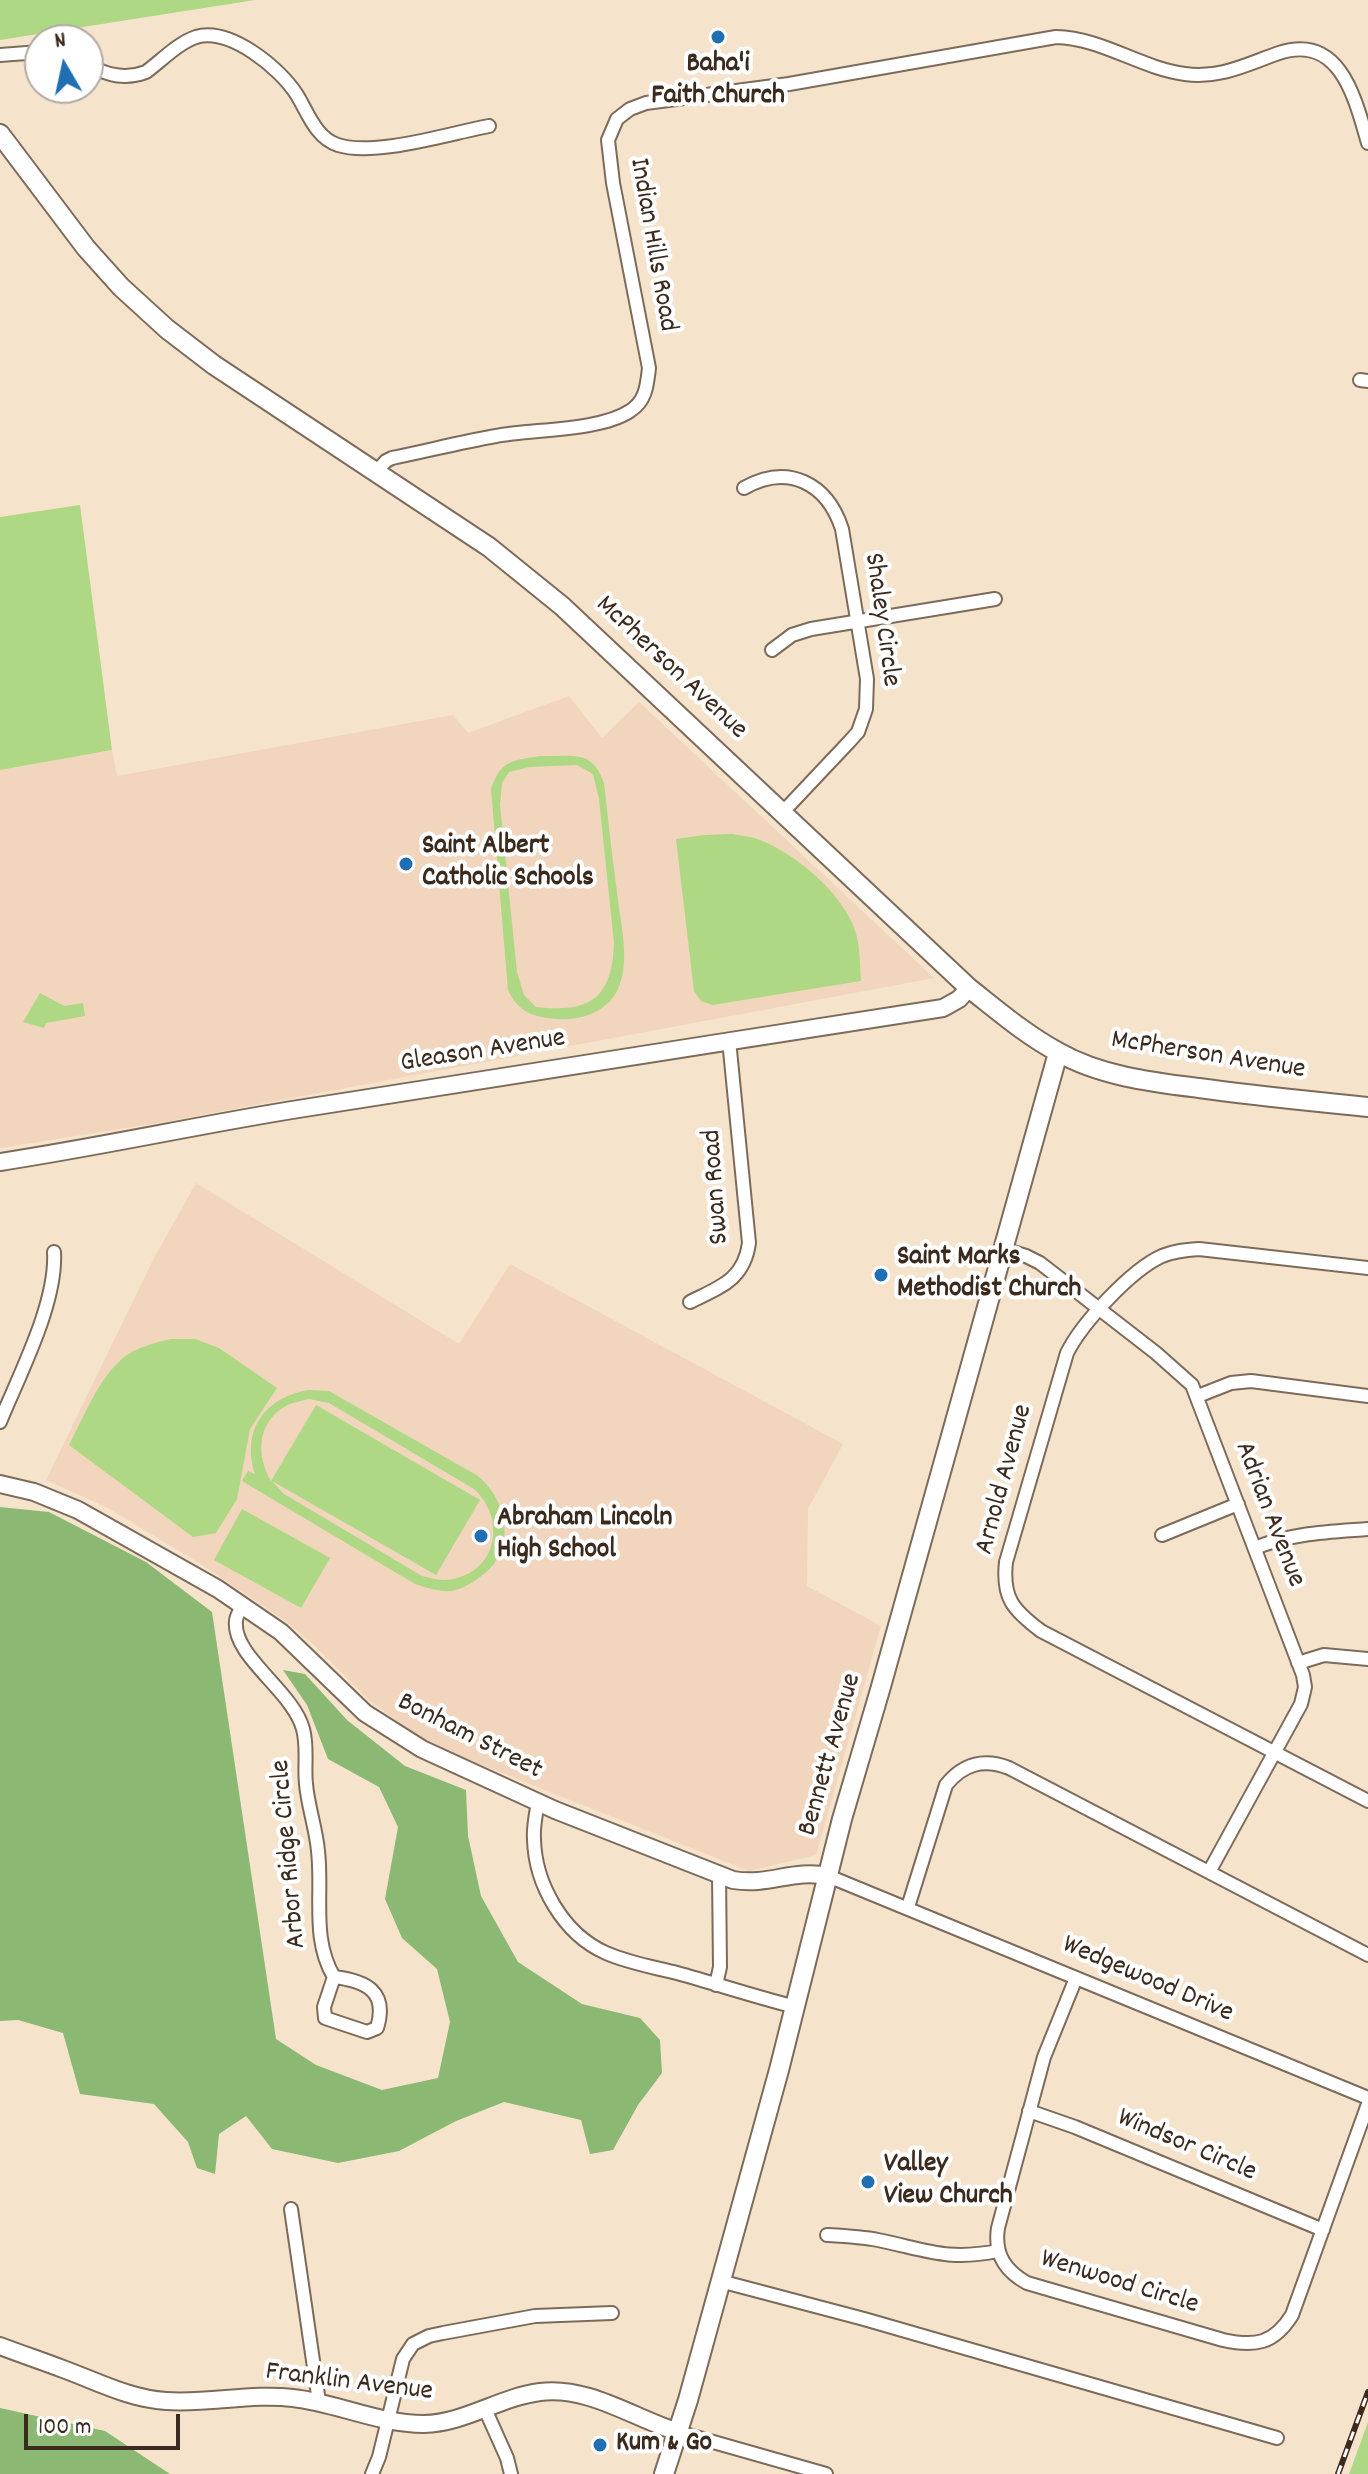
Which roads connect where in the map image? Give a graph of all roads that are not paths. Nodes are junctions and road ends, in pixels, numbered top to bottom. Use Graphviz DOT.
graph roads {
  1 [pos="24,53"];
  2 [pos="0,55"];
  3 [pos="104,73"];
  4 [pos="489,126"];
  5 [pos="0,134"];
  6 [pos="1368,143"];
  7 [pos="376,472"];
  8 [pos="744,488"];
  9 [pos="995,599"];
  10 [pos="857,621"];
  11 [pos="772,650"];
  12 [pos="782,813"];
  13 [pos="969,988"];
  14 [pos="729,1040"];
  15 [pos="1058,1053"];
  16 [pos="1368,1107"];
  17 [pos="0,1162"];
  18 [pos="1003,1249"];
  19 [pos="54,1252"];
  20 [pos="1368,1268"];
  21 [pos="690,1302"];
  22 [pos="1099,1309"];
  23 [pos="1198,1396"];
  24 [pos="1368,1396"];
  25 [pos="0,1422"];
  26 [pos="0,1484"];
  27 [pos="1238,1504"];
  28 [pos="1368,1529"];
  29 [pos="1162,1535"];
  30 [pos="1255,1548"];
  31 [pos="243,1605"];
  32 [pos="1368,1659"];
  33 [pos="1298,1663"];
  34 [pos="1275,1753"];
  35 [pos="1368,1801"];
  36 [pos="538,1802"];
  37 [pos="1209,1872"];
  38 [pos="719,1874"];
  39 [pos="828,1876"];
  40 [pos="908,1907"];
  41 [pos="1368,1955"];
  42 [pos="334,1977"];
  43 [pos="1076,1978"];
  44 [pos="716,1985"];
  45 [pos="796,2007"];
  46 [pos="1368,2098"];
  47 [pos="1368,2104"];
  48 [pos="1029,2111"];
  49 [pos="291,2209"];
  50 [pos="1323,2230"];
  51 [pos="827,2235"];
  52 [pos="998,2251"];
  53 [pos="720,2281"];
  54 [pos="612,2313"];
  55 [pos="0,2346"];
  56 [pos="319,2402"];
  57 [pos="485,2409"];
  58 [pos="388,2420"];
  59 [pos="678,2432"];
  60 [pos="1277,2438"];
  61 [pos="372,2474"];
  62 [pos="511,2474"];
  63 [pos="664,2474"];
  64 [pos="826,2474"];
  1 -- 2 [label="street"];
  3 -- 4 [label="street"];
  5 -- 7 [label="main road, McPherson Avenue"];
  6 -- 7 [label="street, Indian Hills Road"];
  7 -- 12 [label="main road, McPherson Avenue"];
  8 -- 10 [label="street, Shaley Circle"];
  9 -- 10 [label="street"];
  10 -- 11 [label="street"];
  10 -- 12 [label="street, Shaley Circle"];
  12 -- 13 [label="main road, McPherson Avenue"];
  13 -- 14 [label="street, Gleason Avenue"];
  13 -- 15 [label="main road, McPherson Avenue"];
  14 -- 17 [label="street, Gleason Avenue"];
  14 -- 21 [label="street, Swan Road"];
  15 -- 16 [label="main road, McPherson Avenue"];
  15 -- 18 [label="main road, Bennett Avenue"];
  18 -- 22 [label="street, Adrian Avenue"];
  18 -- 39 [label="main road, Bennett Avenue"];
  19 -- 25 [label="street"];
  20 -- 22 [label="street, Arnold Avenue"];
  22 -- 23 [label="street, Adrian Avenue"];
  22 -- 34 [label="street, Arnold Avenue"];
  23 -- 24 [label="street"];
  23 -- 27 [label="street, Adrian Avenue"];
  26 -- 31 [label="street, Bonham Street"];
  27 -- 29 [label="street"];
  27 -- 30 [label="street, Adrian Avenue"];
  28 -- 30 [label="street"];
  30 -- 33 [label="street, Adrian Avenue"];
  31 -- 36 [label="street, Bonham Street"];
  31 -- 42 [label="street, Arbor Ridge Circle"];
  32 -- 33 [label="street"];
  33 -- 34 [label="street, Adrian Avenue"];
  34 -- 35 [label="street, Arnold Avenue"];
  34 -- 37 [label="street, Adrian Avenue"];
  36 -- 38 [label="street, Bonham Street"];
  36 -- 44 [label="street"];
  37 -- 40 [label="street"];
  37 -- 41 [label="street"];
  38 -- 39 [label="street, Bonham Street"];
  38 -- 44 [label="street"];
  39 -- 40 [label="street, Wedgewood Drive"];
  39 -- 45 [label="main road, Bennett Avenue"];
  40 -- 43 [label="street, Wedgewood Drive"];
  42 -- 42 [label="street"];
  43 -- 46 [label="street, Wedgewood Drive"];
  43 -- 48 [label="street"];
  44 -- 45 [label="street"];
  45 -- 53 [label="main road, Bennett Avenue"];
  47 -- 50 [label="street, Wenwood Circle"];
  48 -- 50 [label="street, Windsor Circle"];
  48 -- 52 [label="street"];
  49 -- 56 [label="street"];
  50 -- 52 [label="street, Wenwood Circle"];
  51 -- 52 [label="street"];
  53 -- 59 [label="main road, Bennett Avenue"];
  53 -- 60 [label="street"];
  54 -- 58 [label="street"];
  55 -- 56 [label="street, Franklin Avenue"];
  56 -- 58 [label="street, Franklin Avenue"];
  57 -- 58 [label="street, Franklin Avenue"];
  57 -- 59 [label="street, Franklin Avenue"];
  57 -- 62 [label="street"];
  58 -- 61 [label="street"];
  59 -- 63 [label="main road, Bennett Avenue"];
  59 -- 64 [label="street, Franklin Avenue"];
}
